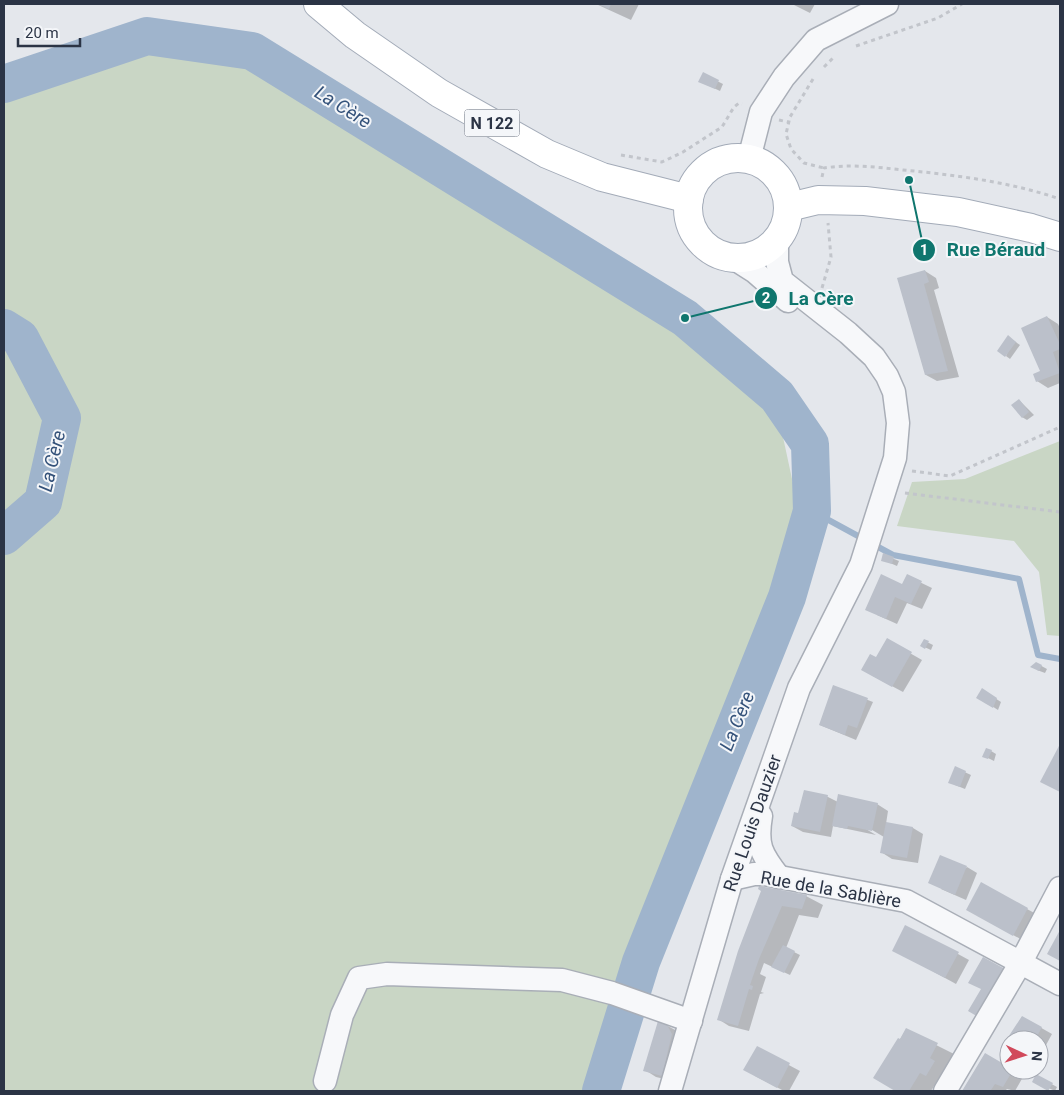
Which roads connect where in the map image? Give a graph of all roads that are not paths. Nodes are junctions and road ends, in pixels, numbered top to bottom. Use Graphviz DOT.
graph roads {
  1 [pos="318,4"];
  2 [pos="887,4"];
  3 [pos="749,159"];
  4 [pos="689,199"];
  5 [pos="788,207"];
  6 [pos="1060,237"];
  7 [pos="777,240"];
  8 [pos="733,258"];
  9 [pos="831,322"];
  10 [pos="770,770"];
  11 [pos="779,877"];
  12 [pos="732,880"];
  13 [pos="1060,888"];
  14 [pos="1021,962"];
  15 [pos="1060,984"];
  16 [pos="691,1021"];
  17 [pos="325,1081"];
  18 [pos="670,1091"];
  19 [pos="945,1091"];
  1 -- 4 [label="main road, N 122"];
  2 -- 3 [label="street"];
  3 -- 4 [label="main road"];
  3 -- 5 [label="main road"];
  4 -- 8 [label="main road"];
  5 -- 6 [label="main road"];
  5 -- 7 [label="main road"];
  7 -- 8 [label="main road"];
  7 -- 9 [label="street"];
  8 -- 9 [label="street"];
  9 -- 10 [label="street, Rue Louis Dauzier"];
  10 -- 11 [label="street"];
  10 -- 12 [label="street, Rue Louis Dauzier"];
  11 -- 12 [label="street, Rue de la Sablière"];
  11 -- 14 [label="street, Rue de la Sablière"];
  12 -- 16 [label="street, Rue Louis Dauzier"];
  13 -- 14 [label="street"];
  14 -- 15 [label="street, Rue de la Sablière"];
  14 -- 19 [label="street"];
  16 -- 17 [label="street"];
  16 -- 18 [label="street, Rue Louis Dauzier"];
}
